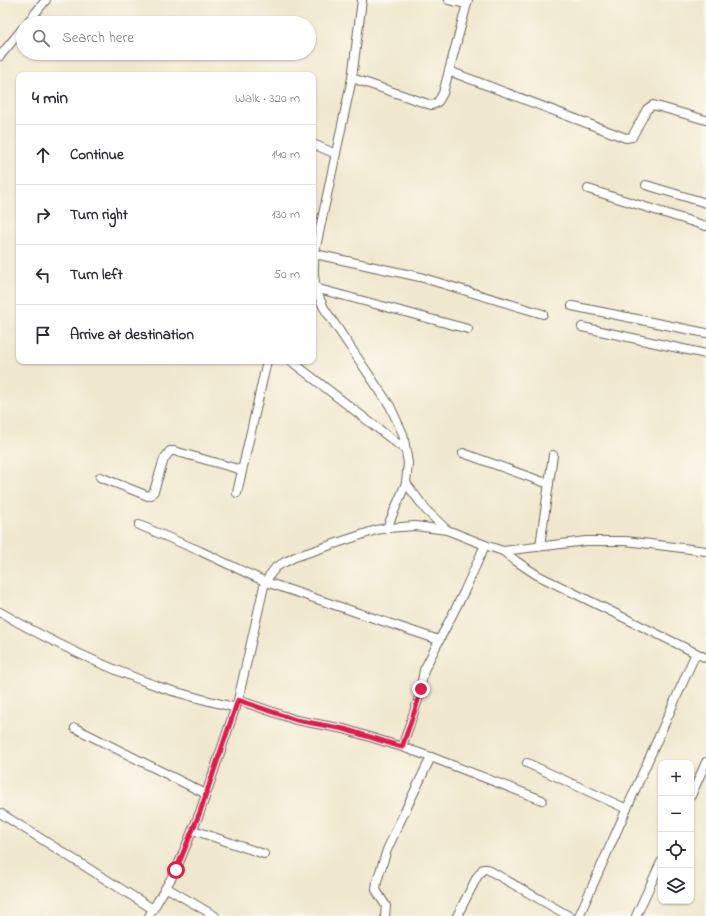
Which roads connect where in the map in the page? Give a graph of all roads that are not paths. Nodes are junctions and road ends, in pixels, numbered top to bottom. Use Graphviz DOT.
graph roads {
  1 [pos="46,0"];
  2 [pos="362,0"];
  3 [pos="449,0"];
  4 [pos="468,2"];
  5 [pos="33,16"];
  6 [pos="16,37"];
  7 [pos="0,56"];
  8 [pos="449,71"];
  9 [pos="352,78"];
  10 [pos="706,120"];
  11 [pos="316,145"];
  12 [pos="336,154"];
  13 [pos="646,185"];
  14 [pos="588,189"];
  15 [pos="706,203"];
  16 [pos="706,226"];
  17 [pos="316,249"];
  18 [pos="316,254"];
  19 [pos="316,288"];
  20 [pos="572,306"];
  21 [pos="543,314"];
  22 [pos="582,327"];
  23 [pos="468,329"];
  24 [pos="706,333"];
  25 [pos="706,354"];
  26 [pos="266,364"];
  27 [pos="295,364"];
  28 [pos="407,451"];
  29 [pos="463,453"];
  30 [pos="553,455"];
  31 [pos="242,470"];
  32 [pos="100,477"];
  33 [pos="406,483"];
  34 [pos="549,484"];
  35 [pos="237,493"];
  36 [pos="139,524"];
  37 [pos="386,528"];
  38 [pos="446,530"];
  39 [pos="485,545"];
  40 [pos="540,546"];
  41 [pos="504,550"];
  42 [pos="706,551"];
  43 [pos="266,582"];
  44 [pos="0,612"];
  45 [pos="439,640"];
  46 [pos="696,653"];
  47 [pos="706,658"];
  48 [pos="237,704"];
  49 [pos="75,728"];
  50 [pos="402,747"];
  51 [pos="431,757"];
  52 [pos="527,762"];
  53 [pos="706,762"];
  54 [pos="694,789"];
  55 [pos="206,794"];
  56 [pos="542,800"];
  57 [pos="627,809"];
  58 [pos="0,813"];
  59 [pos="193,830"];
  60 [pos="264,854"];
  61 [pos="658,868"];
  62 [pos="167,888"];
  63 [pos="151,913"];
  64 [pos="215,916"];
  65 [pos="385,916"];
  66 [pos="457,916"];
  67 [pos="569,916"];
  68 [pos="580,916"];
  69 [pos="636,916"];
  1 -- 5 [label="street"];
  2 -- 9 [label="street"];
  3 -- 4 [label="street"];
  4 -- 8 [label="street"];
  6 -- 7 [label="street"];
  8 -- 9 [label="street"];
  8 -- 10 [label="street"];
  9 -- 12 [label="street"];
  11 -- 12 [label="street"];
  12 -- 17 [label="street"];
  13 -- 15 [label="street"];
  14 -- 16 [label="street"];
  18 -- 21 [label="street"];
  19 -- 23 [label="street"];
  19 -- 28 [label="street"];
  20 -- 24 [label="street"];
  22 -- 25 [label="street"];
  26 -- 31 [label="street"];
  27 -- 28 [label="street"];
  28 -- 33 [label="street"];
  29 -- 34 [label="street"];
  30 -- 34 [label="street"];
  31 -- 32 [label="street"];
  31 -- 35 [label="street"];
  33 -- 37 [label="street"];
  33 -- 38 [label="street"];
  34 -- 40 [label="street"];
  36 -- 43 [label="street"];
  37 -- 38 [label="street"];
  37 -- 43 [label="street"];
  38 -- 39 [label="street"];
  39 -- 41 [label="street"];
  39 -- 45 [label="street"];
  40 -- 41 [label="street"];
  40 -- 42 [label="street"];
  41 -- 46 [label="street"];
  43 -- 45 [label="street"];
  43 -- 48 [label="street"];
  44 -- 48 [label="street"];
  45 -- 50 [label="street"];
  46 -- 47 [label="street"];
  46 -- 57 [label="street"];
  48 -- 50 [label="street"];
  48 -- 55 [label="street"];
  49 -- 55 [label="street"];
  50 -- 51 [label="street"];
  51 -- 56 [label="street"];
  51 -- 65 [label="street"];
  52 -- 57 [label="street"];
  53 -- 54 [label="street"];
  55 -- 59 [label="street"];
  57 -- 68 [label="street"];
  58 -- 63 [label="street"];
  59 -- 60 [label="street"];
  59 -- 62 [label="street"];
  61 -- 69 [label="street"];
  62 -- 63 [label="street"];
  62 -- 64 [label="street"];
  66 -- 67 [label="street"];
}
